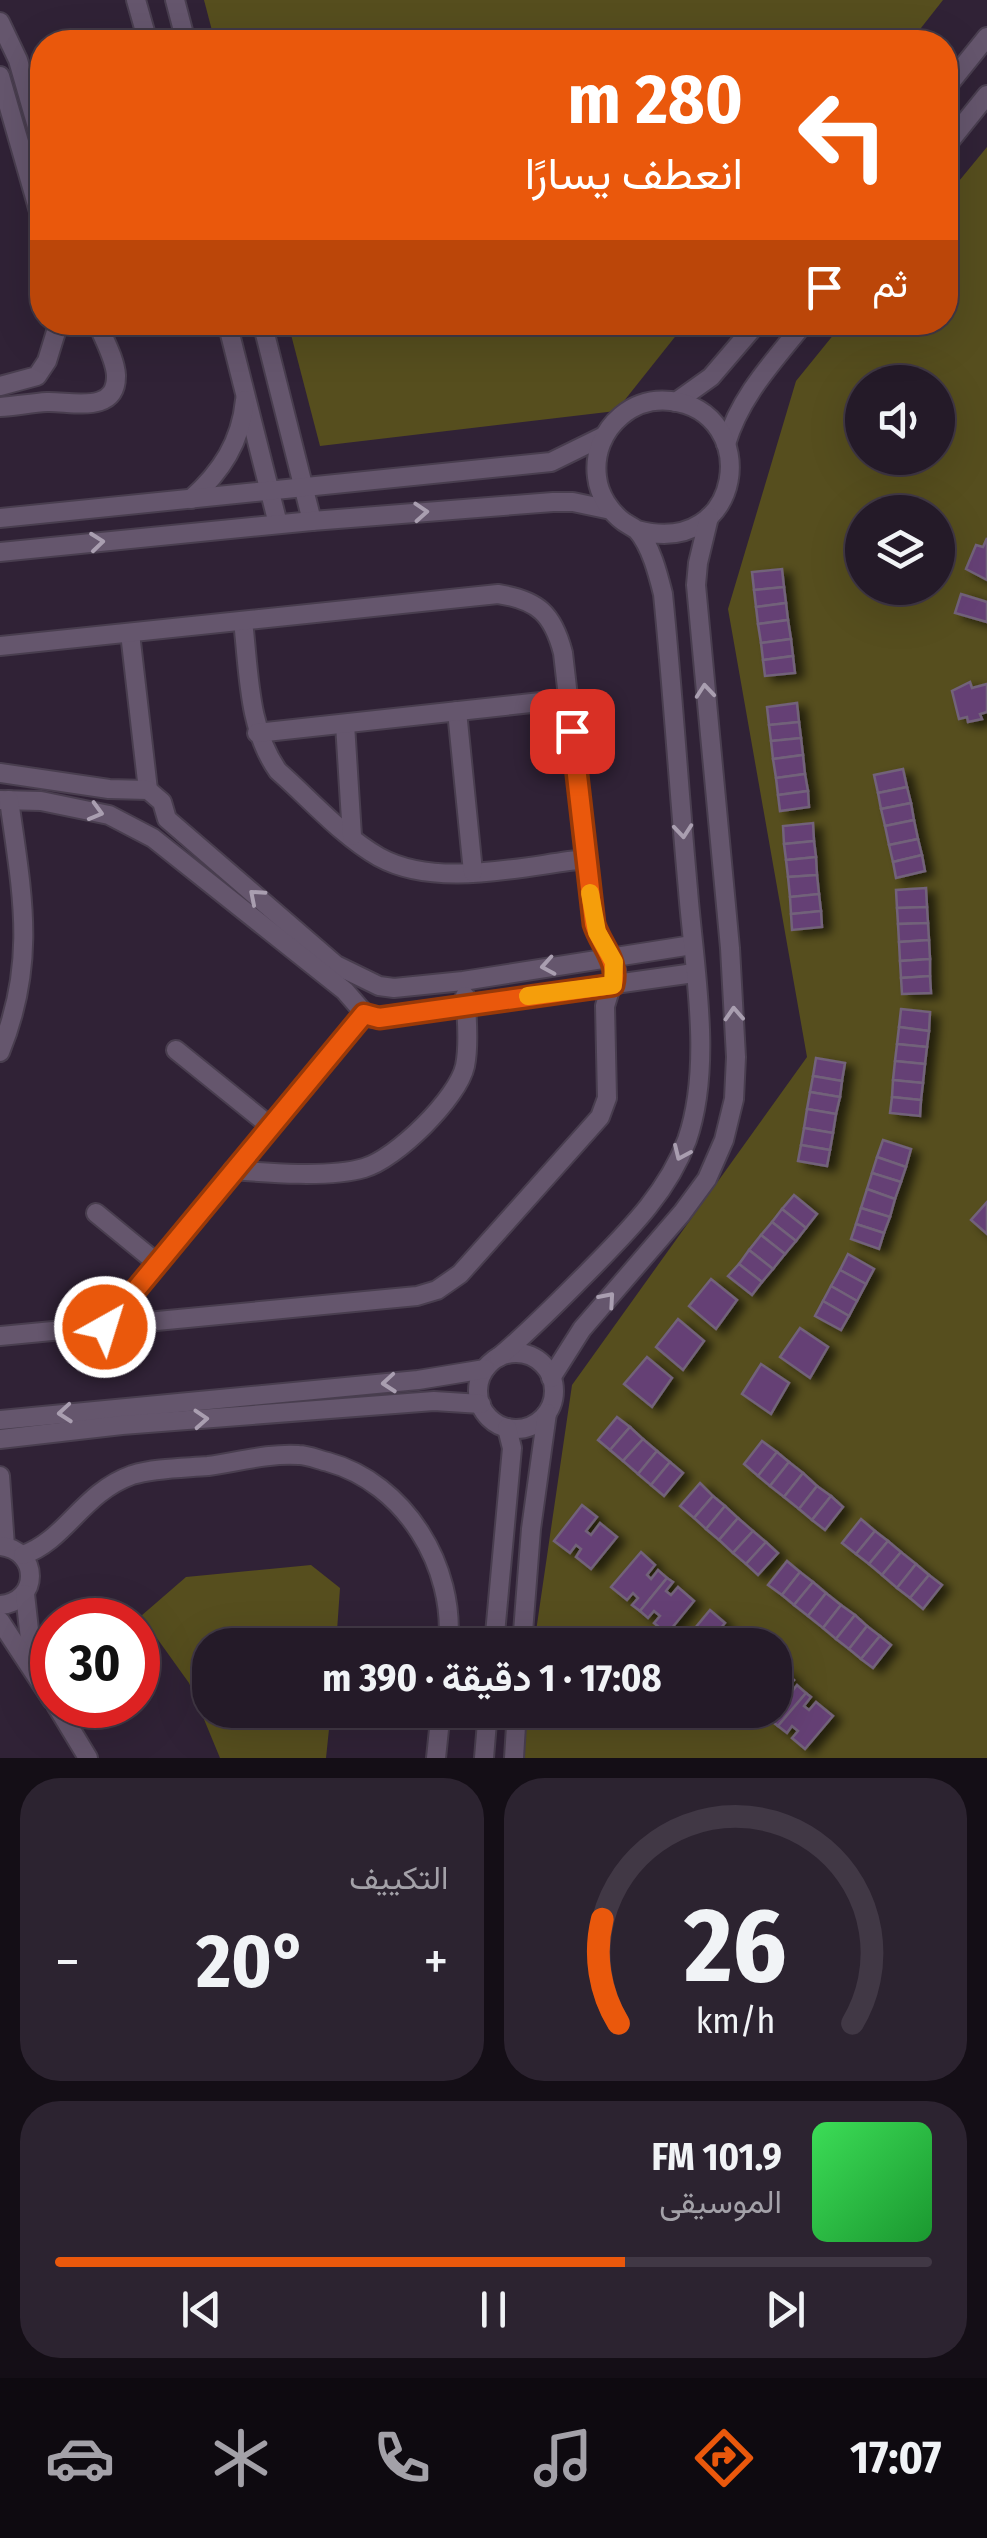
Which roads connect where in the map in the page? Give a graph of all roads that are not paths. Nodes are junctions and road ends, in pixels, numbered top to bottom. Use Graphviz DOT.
graph roads {
  1 [pos="136,0"];
  2 [pos="174,0"];
  3 [pos="0,22"];
  4 [pos="145,30"];
  5 [pos="183,30"];
  6 [pos="987,37"];
  7 [pos="958,74"];
  8 [pos="0,76"];
  9 [pos="987,95"];
  10 [pos="30,102"];
  11 [pos="958,132"];
  12 [pos="30,152"];
  13 [pos="55,335"];
  14 [pos="102,335"];
  15 [pos="231,335"];
  16 [pos="265,335"];
  17 [pos="747,335"];
  18 [pos="794,335"];
  19 [pos="43,369"];
  20 [pos="0,386"];
  21 [pos="246,390"];
  22 [pos="50,402"];
  23 [pos="676,402"];
  24 [pos="0,407"];
  25 [pos="604,436"];
  26 [pos="726,444"];
  27 [pos="306,488"];
  28 [pos="271,491"];
  29 [pos="191,499"];
  30 [pos="611,510"];
  31 [pos="710,517"];
  32 [pos="0,518"];
  33 [pos="312,521"];
  34 [pos="278,524"];
  35 [pos="637,530"];
  36 [pos="0,552"];
  37 [pos="243,621"];
  38 [pos="130,633"];
  39 [pos="0,646"];
  40 [pos="568,699"];
  41 [pos="457,711"];
  42 [pos="345,724"];
  43 [pos="257,734"];
  44 [pos="0,773"];
  45 [pos="148,790"];
  46 [pos="5,800"];
  47 [pos="166,819"];
  48 [pos="352,836"];
  49 [pos="152,838"];
  50 [pos="586,859"];
  51 [pos="473,872"];
  52 [pos="730,954"];
  53 [pos="610,956"];
  54 [pos="693,959"];
  55 [pos="463,981"];
  56 [pos="613,985"];
  57 [pos="394,988"];
  58 [pos="466,1003"];
  59 [pos="398,1012"];
  60 [pos="364,1014"];
  61 [pos="176,1050"];
  62 [pos="0,1052"];
  63 [pos="270,1126"];
  64 [pos="233,1170"];
  65 [pos="96,1213"];
  66 [pos="157,1263"];
  67 [pos="105,1327"];
  68 [pos="0,1336"];
  69 [pos="492,1363"];
  70 [pos="552,1378"];
  71 [pos="481,1404"];
  72 [pos="547,1413"];
  73 [pos="0,1420"];
  74 [pos="507,1428"];
  75 [pos="0,1440"];
  76 [pos="0,1476"];
  77 [pos="2,1546"];
  78 [pos="23,1555"];
  79 [pos="25,1594"];
  80 [pos="0,1605"];
  81 [pos="0,1621"];
  82 [pos="446,1628"];
  83 [pos="496,1628"];
  84 [pos="523,1628"];
  85 [pos="30,1639"];
  86 [pos="30,1662"];
  87 [pos="70,1728"];
  88 [pos="439,1728"];
  89 [pos="486,1728"];
  90 [pos="516,1728"];
  91 [pos="88,1758"];
  92 [pos="436,1758"];
  93 [pos="484,1758"];
  94 [pos="514,1758"];
  1 -- 4 [label="street"];
  2 -- 5 [label="street"];
  3 -- 10 [label="street"];
  6 -- 7 [label="street"];
  8 -- 12 [label="street"];
  9 -- 11 [label="street"];
  13 -- 19 [label="street"];
  14 -- 22 [label="street"];
  15 -- 21 [label="street"];
  16 -- 27 [label="street"];
  17 -- 23 [label="street"];
  18 -- 26 [label="street"];
  19 -- 20 [label="street"];
  19 -- 22 [label="street"];
  21 -- 28 [label="street"];
  21 -- 29 [label="street"];
  22 -- 24 [label="street"];
  23 -- 25 [label="street"];
  23 -- 26 [label="street"];
  25 -- 27 [label="street"];
  25 -- 30 [label="street"];
  26 -- 31 [label="street"];
  27 -- 28 [label="street"];
  27 -- 33 [label="street"];
  28 -- 29 [label="street"];
  28 -- 34 [label="street"];
  29 -- 32 [label="street"];
  33 -- 30 [label="street, one-way"];
  30 -- 35 [label="street"];
  31 -- 35 [label="street"];
  52 -- 31 [label="street, one-way"];
  33 -- 34 [label="street"];
  36 -- 34 [label="street, one-way"];
  35 -- 54 [label="street, one-way"];
  37 -- 38 [label="street"];
  37 -- 40 [label="street"];
  37 -- 43 [label="street"];
  38 -- 39 [label="street"];
  38 -- 45 [label="street"];
  40 -- 41 [label="street"];
  40 -- 50 [label="street"];
  41 -- 42 [label="street"];
  41 -- 51 [label="street"];
  42 -- 43 [label="street"];
  42 -- 48 [label="street"];
  43 -- 48 [label="street"];
  44 -- 45 [label="street"];
  45 -- 47 [label="street"];
  46 -- 49 [label="street, one-way"];
  46 -- 62 [label="street"];
  47 -- 49 [label="street"];
  57 -- 47 [label="street, one-way"];
  48 -- 51 [label="street"];
  49 -- 60 [label="street"];
  50 -- 51 [label="street"];
  50 -- 53 [label="street"];
  52 -- 54 [label="street"];
  70 -- 52 [label="street, one-way"];
  53 -- 54 [label="street"];
  53 -- 55 [label="street, one-way"];
  53 -- 56 [label="street"];
  54 -- 56 [label="street"];
  54 -- 69 [label="street, one-way"];
  55 -- 57 [label="street"];
  55 -- 58 [label="street"];
  56 -- 58 [label="street"];
  56 -- 67 [label="street"];
  57 -- 59 [label="street"];
  58 -- 59 [label="street"];
  58 -- 64 [label="street"];
  59 -- 60 [label="street"];
  60 -- 63 [label="street"];
  61 -- 63 [label="street"];
  63 -- 64 [label="street"];
  64 -- 66 [label="street"];
  65 -- 66 [label="street"];
  66 -- 67 [label="street"];
  67 -- 68 [label="street"];
  69 -- 70 [label="street"];
  69 -- 71 [label="street"];
  69 -- 73 [label="street, one-way"];
  70 -- 72 [label="street"];
  71 -- 74 [label="street"];
  75 -- 71 [label="street, one-way"];
  72 -- 74 [label="street"];
  72 -- 84 [label="street"];
  74 -- 83 [label="street"];
  76 -- 77 [label="street"];
  77 -- 78 [label="street"];
  78 -- 79 [label="street"];
  78 -- 82 [label="street"];
  79 -- 80 [label="street"];
  79 -- 85 [label="street"];
  81 -- 86 [label="street"];
  87 -- 91 [label="street"];
  88 -- 92 [label="street"];
  89 -- 93 [label="street"];
  90 -- 94 [label="street"];
}
